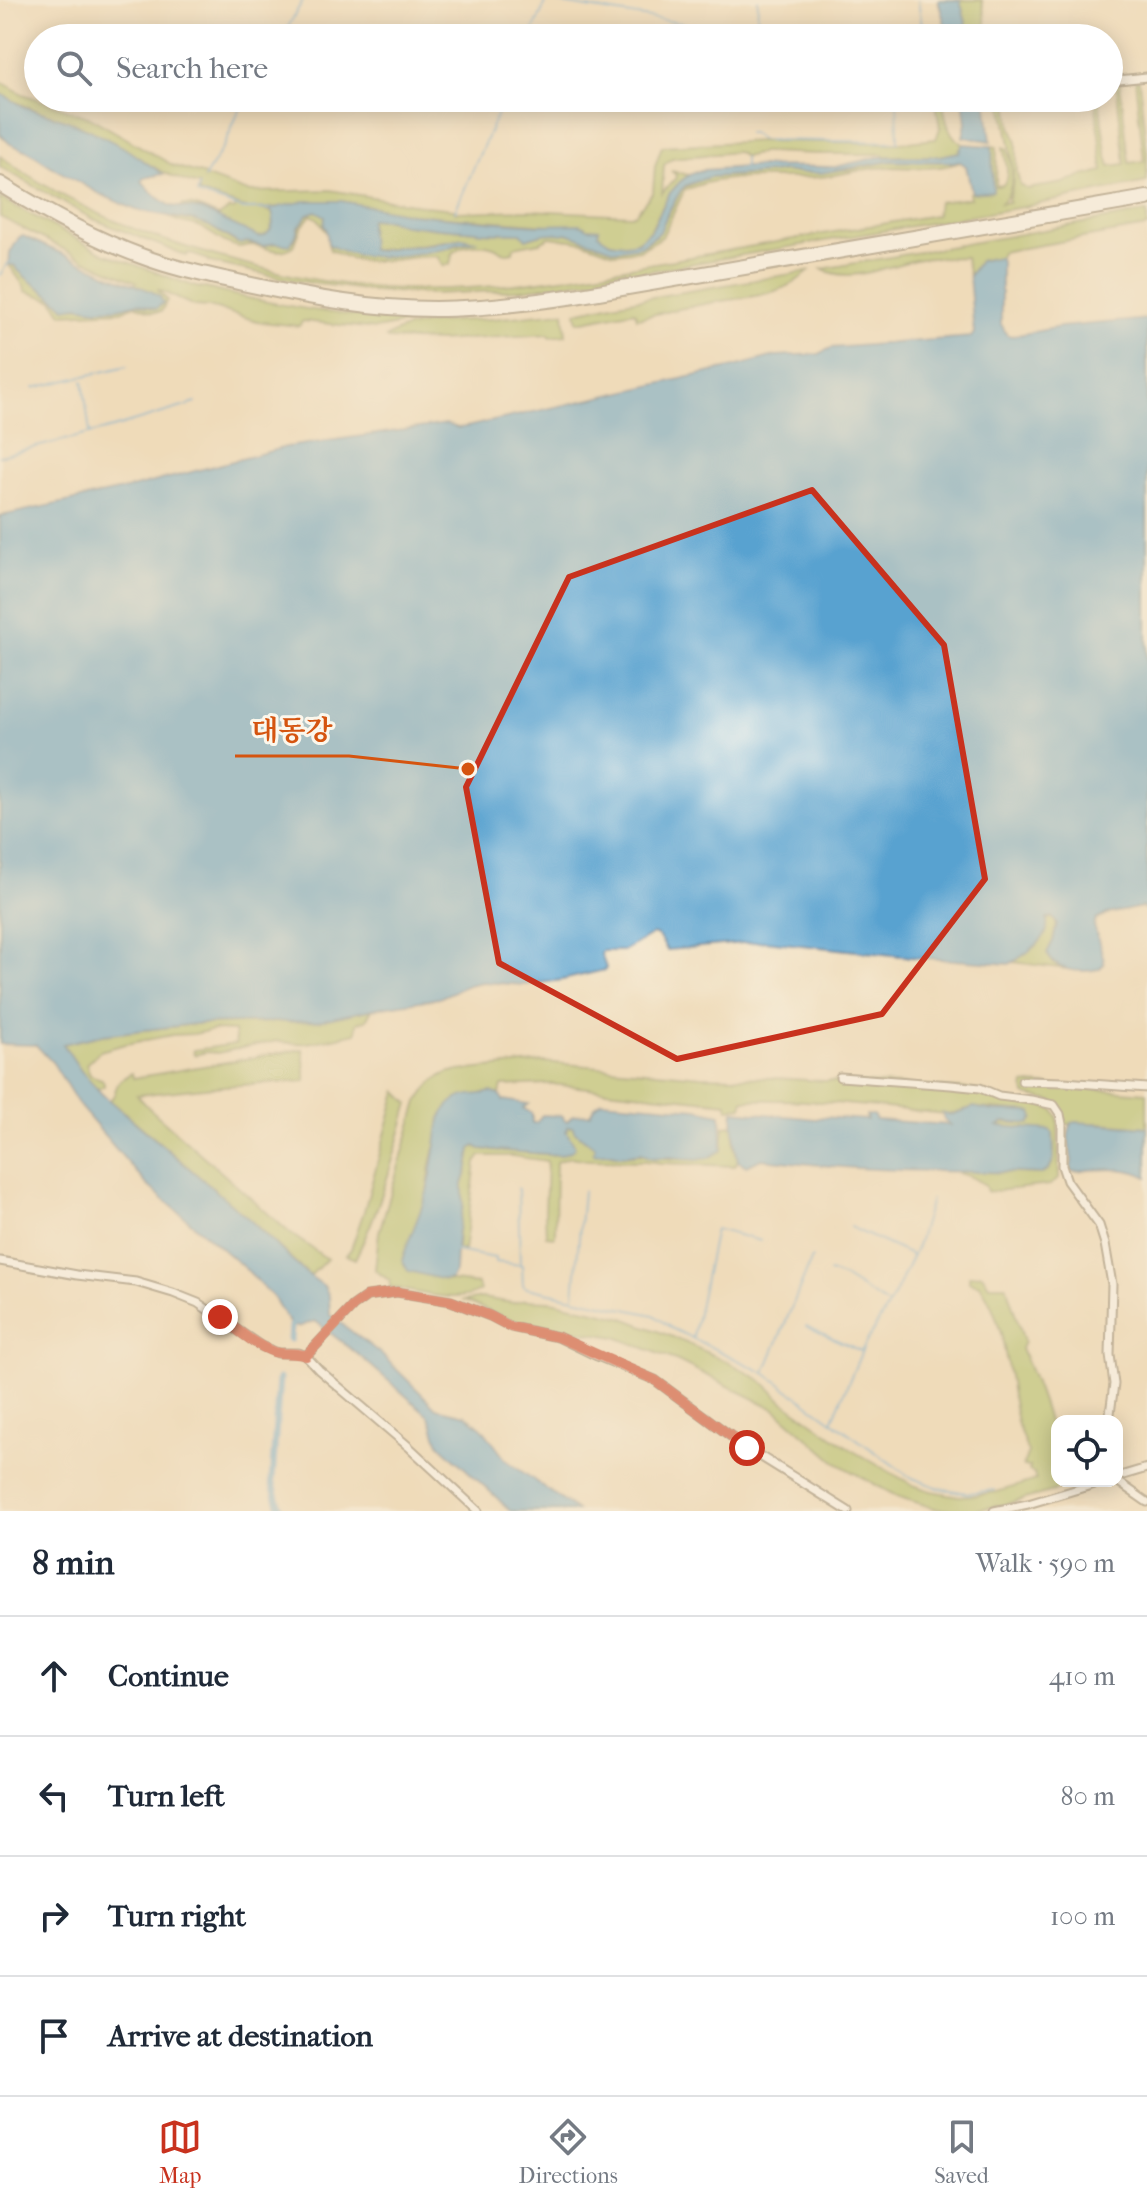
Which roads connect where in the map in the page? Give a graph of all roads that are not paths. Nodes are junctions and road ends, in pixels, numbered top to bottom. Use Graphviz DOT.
graph roads {
  1 [pos="1147,77"];
  2 [pos="1123,80"];
  3 [pos="0,184"];
  4 [pos="1147,198"];
  5 [pos="840,1077"];
  6 [pos="1022,1081"];
  7 [pos="1147,1088"];
  8 [pos="0,1261"];
  9 [pos="306,1356"];
  10 [pos="1110,1415"];
  11 [pos="1147,1468"];
  12 [pos="1123,1477"];
  13 [pos="1123,1484"];
  14 [pos="1085,1487"];
  15 [pos="1147,1502"];
  16 [pos="478,1511"];
  17 [pos="848,1511"];
  18 [pos="994,1511"];
  1 -- 2 [label="street"];
  3 -- 4 [label="highway"];
  5 -- 10 [label="street"];
  6 -- 7 [label="street"];
  8 -- 9 [label="street"];
  9 -- 16 [label="street"];
  9 -- 17 [label="street"];
  11 -- 12 [label="street"];
  13 -- 15 [label="street"];
  14 -- 18 [label="street"];
}
